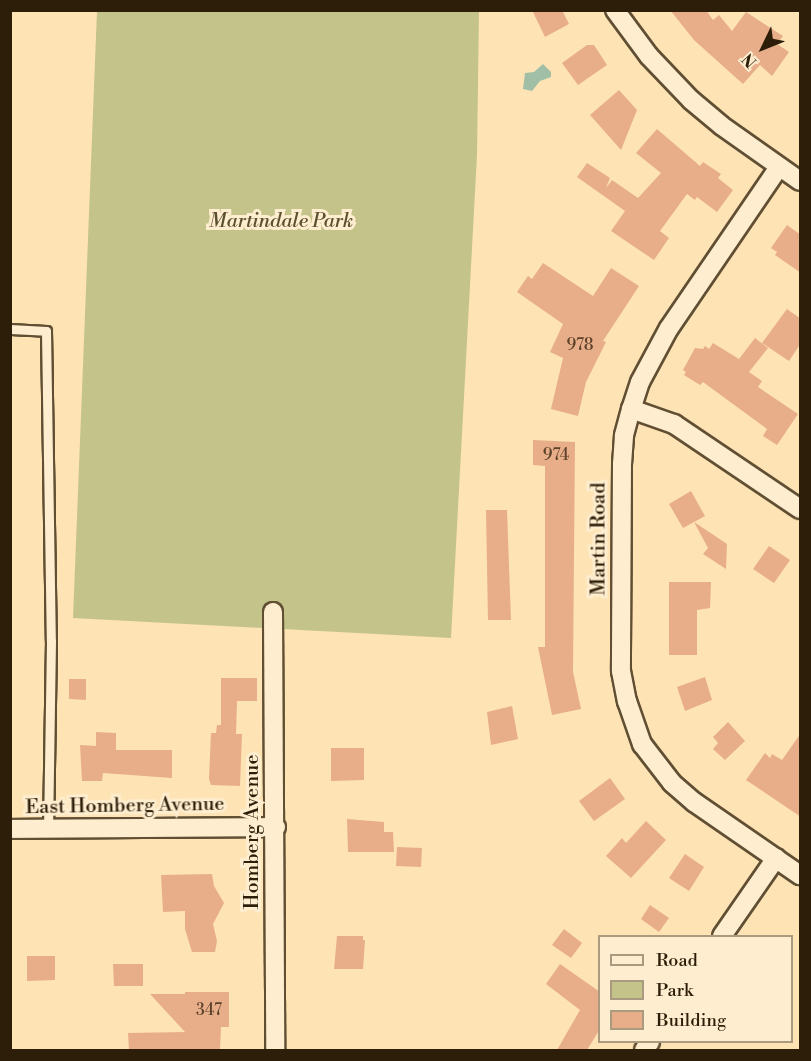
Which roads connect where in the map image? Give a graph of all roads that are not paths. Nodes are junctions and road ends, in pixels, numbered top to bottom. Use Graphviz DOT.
graph roads {
  1 [pos="615,10"];
  2 [pos="779,167"];
  3 [pos="801,182"];
  4 [pos="10,329"];
  5 [pos="631,409"];
  6 [pos="801,509"];
  7 [pos="273,612"];
  8 [pos="276,827"];
  9 [pos="10,829"];
  10 [pos="48,829"];
  11 [pos="776,858"];
  12 [pos="801,875"];
  13 [pos="723,935"];
  14 [pos="275,1050"];
  1 -- 2 [label="street"];
  2 -- 3 [label="street"];
  2 -- 5 [label="street, Martin Road"];
  4 -- 10 [label="lane"];
  5 -- 6 [label="street"];
  5 -- 11 [label="street, Martin Road"];
  7 -- 8 [label="street, Homberg Avenue"];
  8 -- 10 [label="street, East Homberg Avenue"];
  8 -- 14 [label="street, Homberg Avenue"];
  9 -- 10 [label="street, East Homberg Avenue"];
  11 -- 12 [label="street, Martin Road"];
  11 -- 13 [label="street"];
}
